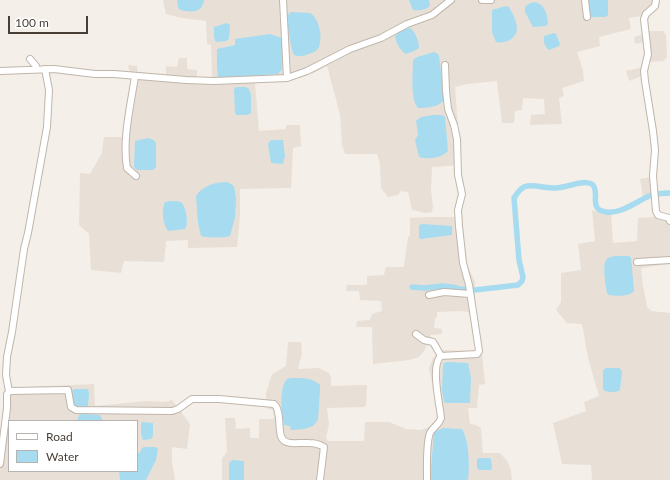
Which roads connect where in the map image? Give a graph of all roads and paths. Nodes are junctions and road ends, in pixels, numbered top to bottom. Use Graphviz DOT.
graph roads {
  1 [pos="283,0"];
  2 [pos="451,0"];
  3 [pos="482,0"];
  4 [pos="491,0"];
  5 [pos="585,0"];
  6 [pos="656,0"];
  7 [pos="587,17"];
  8 [pos="30,59"];
  9 [pos="445,65"];
  10 [pos="36,69"];
  11 [pos="45,69"];
  12 [pos="0,71"];
  13 [pos="135,76"];
  14 [pos="287,78"];
  15 [pos="136,176"];
  16 [pos="670,221"];
  17 [pos="670,260"];
  18 [pos="637,262"];
  19 [pos="470,293"];
  20 [pos="429,295"];
  21 [pos="416,334"];
  22 [pos="441,356"];
  23 [pos="9,392"];
  24 [pos="0,464"];
  25 [pos="320,480"];
  26 [pos="427,480"];
  1 -- 14 [label="street"];
  2 -- 14 [label="street"];
  3 -- 4 [label="street"];
  5 -- 7 [label="street"];
  6 -- 16 [label="street"];
  8 -- 10 [label="street"];
  9 -- 19 [label="street"];
  10 -- 11 [label="street"];
  10 -- 12 [label="street"];
  11 -- 13 [label="street"];
  11 -- 23 [label="street"];
  13 -- 14 [label="street"];
  13 -- 15 [label="street"];
  17 -- 18 [label="street"];
  19 -- 20 [label="street"];
  19 -- 22 [label="street"];
  21 -- 22 [label="street"];
  22 -- 26 [label="street"];
  23 -- 24 [label="street"];
  23 -- 25 [label="street"];
}
